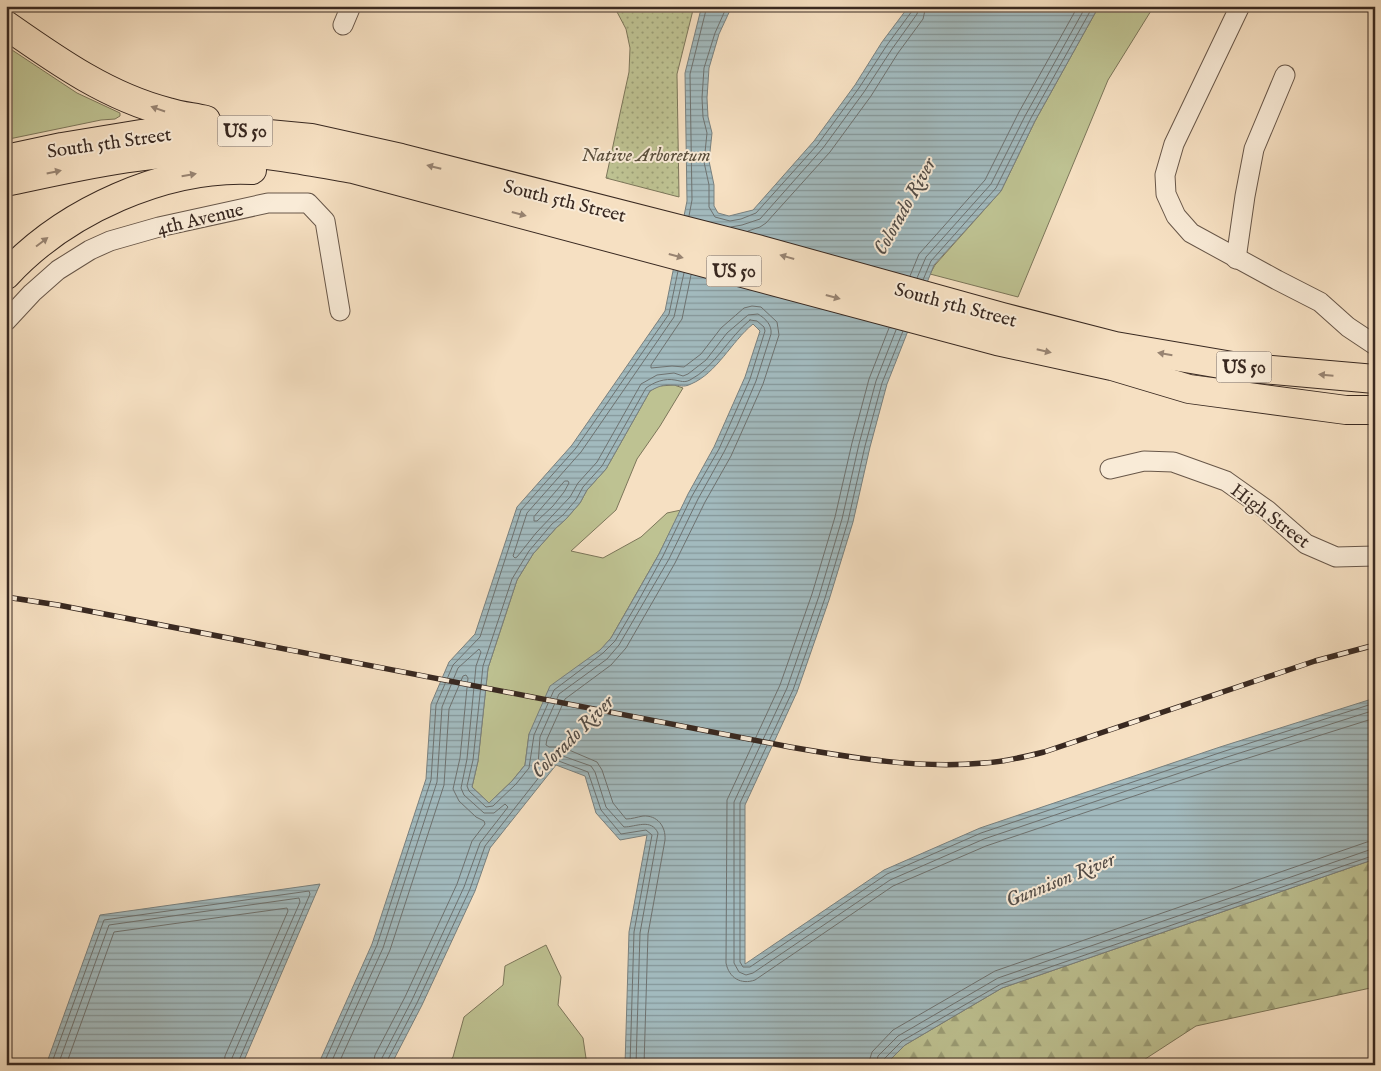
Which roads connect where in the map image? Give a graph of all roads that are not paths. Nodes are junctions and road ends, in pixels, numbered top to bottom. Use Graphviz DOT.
graph roads {
  1 [pos="351,6"];
  2 [pos="1240,6"];
  3 [pos="6,25"];
  4 [pos="343,25"];
  5 [pos="1285,75"];
  6 [pos="292,136"];
  7 [pos="6,159"];
  8 [pos="353,169"];
  9 [pos="6,182"];
  10 [pos="477,190"];
  11 [pos="1236,259"];
  12 [pos="6,275"];
  13 [pos="340,311"];
  14 [pos="6,321"];
  15 [pos="1375,345"];
  16 [pos="1113,356"];
  17 [pos="1375,379"];
  18 [pos="1189,389"];
  19 [pos="1375,397"];
  20 [pos="1375,410"];
  21 [pos="1110,470"];
  22 [pos="1375,556"];
  1 -- 4 [label="street"];
  2 -- 11 [label="street"];
  6 -- 3 [label="highway, one-way"];
  5 -- 11 [label="street"];
  6 -- 7 [label="highway, South 5th Street / US 50"];
  10 -- 6 [label="highway, South 5th Street / US 50, one-way"];
  9 -- 8 [label="highway, South 5th Street / US 50, one-way"];
  8 -- 10 [label="highway, South 5th Street / US 50"];
  12 -- 8 [label="highway, one-way"];
  10 -- 16 [label="highway, South 5th Street / US 50"];
  11 -- 15 [label="street"];
  13 -- 14 [label="street, 4th Avenue"];
  17 -- 16 [label="highway, US 50, one-way"];
  16 -- 18 [label="highway, US 50"];
  18 -- 19 [label="highway"];
  18 -- 20 [label="highway, US 50"];
  21 -- 22 [label="street, High Street"];
}
